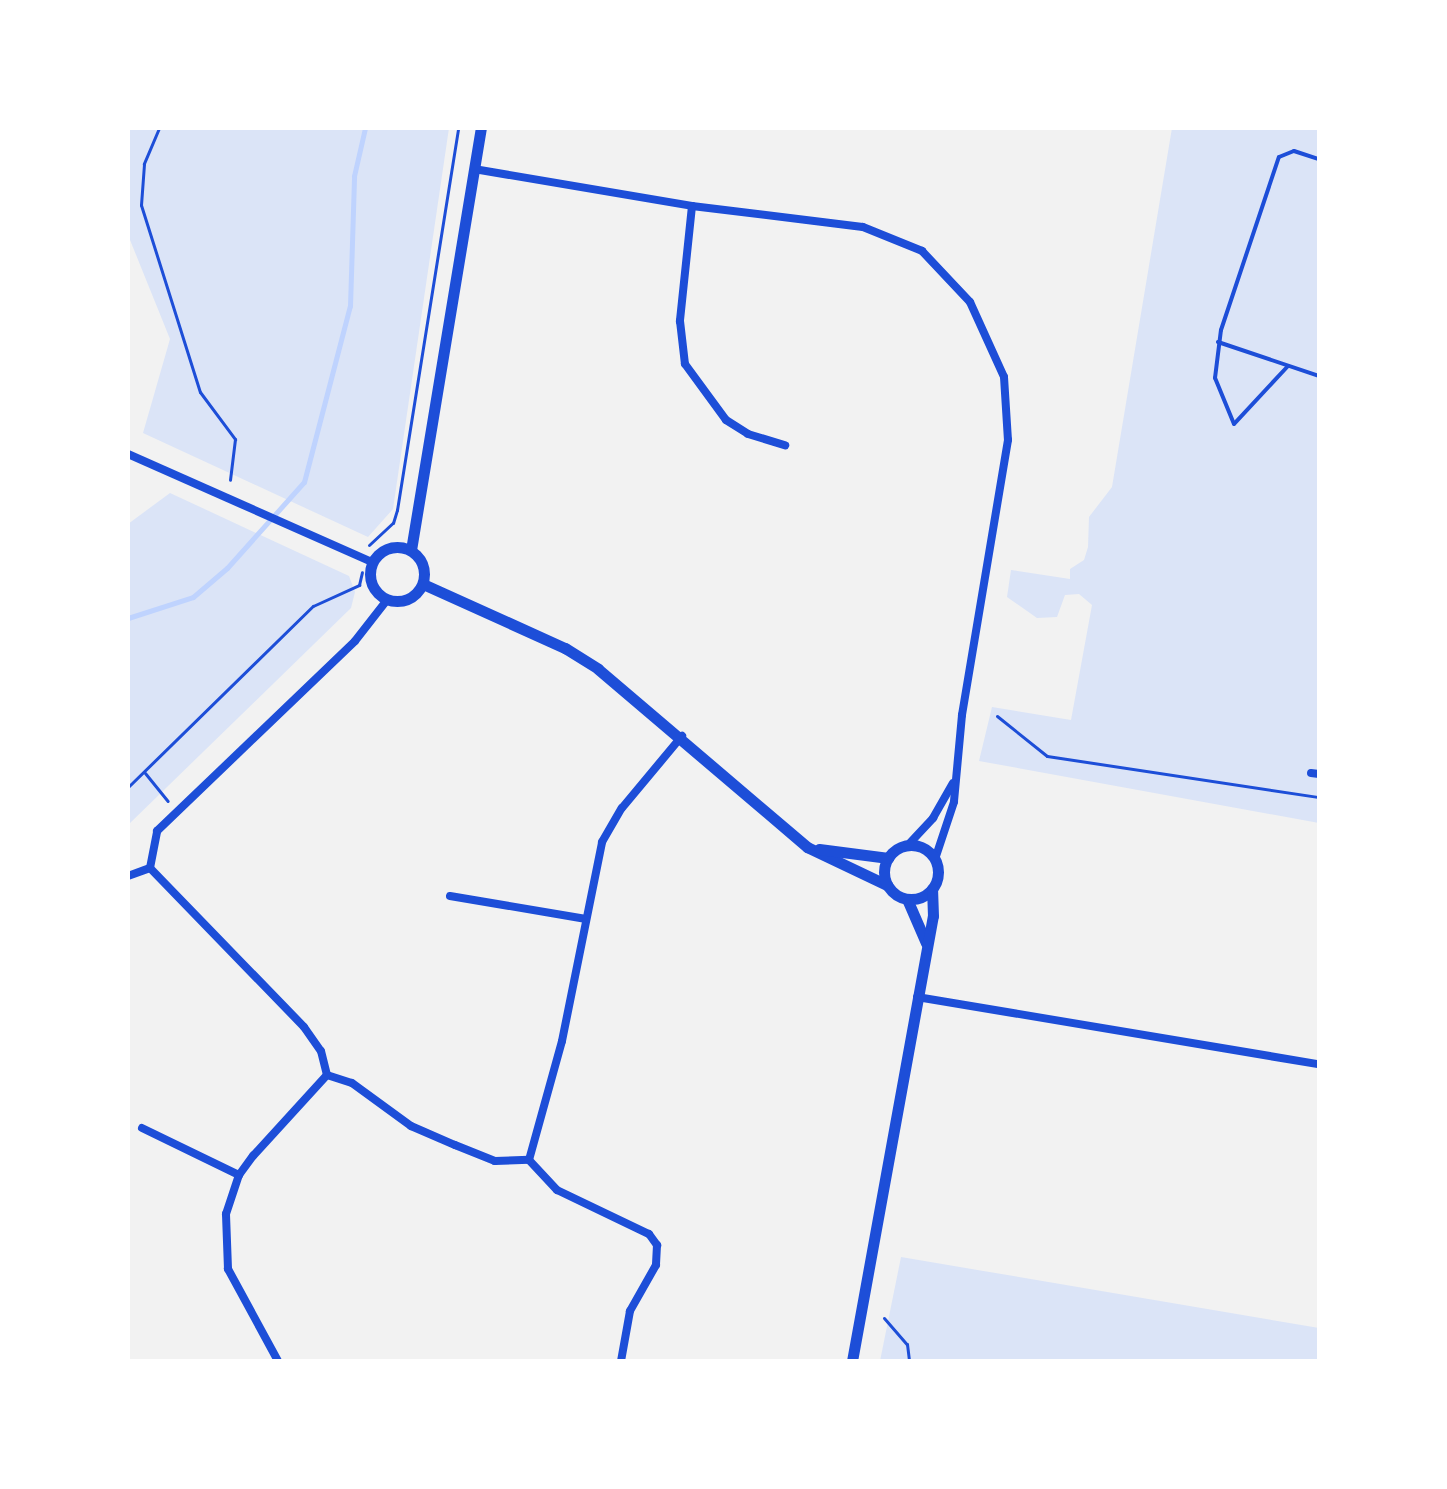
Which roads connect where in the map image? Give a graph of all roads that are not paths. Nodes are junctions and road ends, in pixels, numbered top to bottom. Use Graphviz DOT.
graph roads {
  1 [pos="481,128"];
  2 [pos="1319,159"];
  3 [pos="474,169"];
  4 [pos="692,206"];
  5 [pos="1218,342"];
  6 [pos="1288,366"];
  7 [pos="1319,376"];
  8 [pos="785,445"];
  9 [pos="128,454"];
  10 [pos="411,550"];
  11 [pos="368,560"];
  12 [pos="423,584"];
  13 [pos="387,600"];
  14 [pos="682,736"];
  15 [pos="953,782"];
  16 [pos="908,845"];
  17 [pos="807,847"];
  18 [pos="888,858"];
  19 [pos="935,859"];
  20 [pos="150,868"];
  21 [pos="128,876"];
  22 [pos="887,885"];
  23 [pos="932,889"];
  24 [pos="450,896"];
  25 [pos="907,899"];
  26 [pos="586,919"];
  27 [pos="926,944"];
  28 [pos="917,997"];
  29 [pos="1319,1064"];
  30 [pos="327,1075"];
  31 [pos="142,1128"];
  32 [pos="529,1160"];
  33 [pos="239,1175"];
  34 [pos="278,1361"];
  35 [pos="621,1361"];
  36 [pos="852,1361"];
  1 -- 3 [label="street"];
  2 -- 5 [label="lane"];
  3 -- 4 [label="street"];
  3 -- 10 [label="street"];
  4 -- 8 [label="street"];
  4 -- 15 [label="street"];
  5 -- 6 [label="lane"];
  5 -- 6 [label="lane"];
  6 -- 7 [label="lane"];
  9 -- 11 [label="street"];
  10 -- 11 [label="street"];
  10 -- 12 [label="street"];
  11 -- 13 [label="street"];
  12 -- 13 [label="street"];
  12 -- 14 [label="street"];
  13 -- 20 [label="street"];
  14 -- 17 [label="street"];
  14 -- 26 [label="street"];
  15 -- 16 [label="street"];
  15 -- 19 [label="street"];
  16 -- 18 [label="street"];
  16 -- 19 [label="street"];
  17 -- 18 [label="street"];
  17 -- 22 [label="street"];
  18 -- 22 [label="street"];
  19 -- 23 [label="street"];
  20 -- 21 [label="street"];
  20 -- 30 [label="street"];
  22 -- 25 [label="street"];
  23 -- 25 [label="street"];
  23 -- 27 [label="street"];
  24 -- 26 [label="street"];
  25 -- 27 [label="street"];
  26 -- 32 [label="street"];
  27 -- 28 [label="street"];
  28 -- 29 [label="street"];
  28 -- 36 [label="street"];
  30 -- 32 [label="street"];
  30 -- 33 [label="street"];
  31 -- 33 [label="street"];
  32 -- 35 [label="street"];
  33 -- 34 [label="street"];
}
